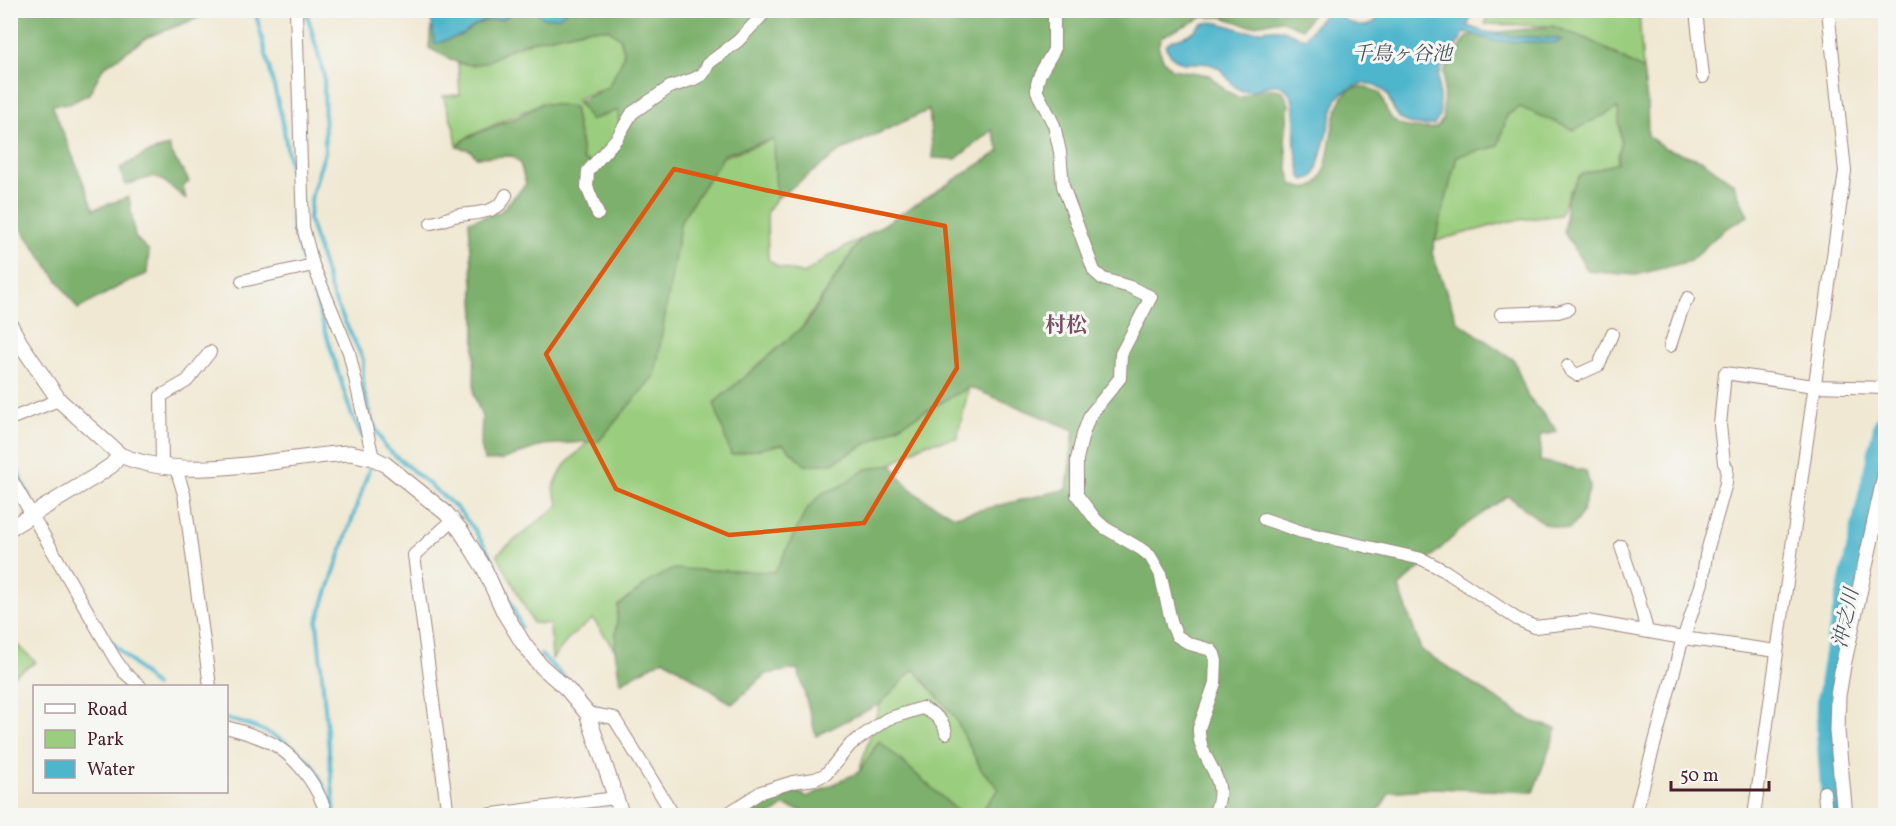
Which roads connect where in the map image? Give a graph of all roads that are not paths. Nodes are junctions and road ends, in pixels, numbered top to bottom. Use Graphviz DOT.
graph roads {
  1 [pos="296,10"];
  2 [pos="767,10"];
  3 [pos="1054,10"];
  4 [pos="1696,10"];
  5 [pos="1828,10"];
  6 [pos="1702,77"];
  7 [pos="506,195"];
  8 [pos="598,214"];
  9 [pos="431,223"];
  10 [pos="313,265"];
  11 [pos="242,281"];
  12 [pos="1688,298"];
  13 [pos="1568,309"];
  14 [pos="1502,314"];
  15 [pos="10,325"];
  16 [pos="1611,334"];
  17 [pos="1670,346"];
  18 [pos="210,352"];
  19 [pos="1568,366"];
  20 [pos="1815,386"];
  21 [pos="1886,388"];
  22 [pos="59,400"];
  23 [pos="10,419"];
  24 [pos="120,455"];
  25 [pos="373,458"];
  26 [pos="169,468"];
  27 [pos="1886,471"];
  28 [pos="10,477"];
  29 [pos="32,516"];
  30 [pos="1264,519"];
  31 [pos="452,521"];
  32 [pos="10,528"];
  33 [pos="1621,546"];
  34 [pos="1647,631"];
  35 [pos="1683,638"];
  36 [pos="1777,651"];
  37 [pos="138,685"];
  38 [pos="210,685"];
  39 [pos="587,713"];
  40 [pos="228,728"];
  41 [pos="946,733"];
  42 [pos="1824,792"];
  43 [pos="615,798"];
  44 [pos="327,816"];
  45 [pos="448,816"];
  46 [pos="478,816"];
  47 [pos="622,816"];
  48 [pos="674,816"];
  49 [pos="724,816"];
  50 [pos="1213,816"];
  51 [pos="1635,816"];
  52 [pos="1754,816"];
  53 [pos="1826,816"];
  54 [pos="1845,816"];
  1 -- 10 [label="street"];
  2 -- 8 [label="street"];
  3 -- 50 [label="street"];
  4 -- 6 [label="street"];
  5 -- 20 [label="street"];
  7 -- 9 [label="street"];
  10 -- 11 [label="street"];
  10 -- 25 [label="street"];
  12 -- 17 [label="street"];
  13 -- 14 [label="street"];
  15 -- 22 [label="street"];
  16 -- 19 [label="street"];
  18 -- 26 [label="street"];
  20 -- 21 [label="street"];
  20 -- 35 [label="street"];
  20 -- 36 [label="street"];
  22 -- 23 [label="street"];
  22 -- 24 [label="street"];
  24 -- 26 [label="street"];
  24 -- 29 [label="street"];
  25 -- 26 [label="street"];
  25 -- 31 [label="street"];
  26 -- 38 [label="street"];
  27 -- 54 [label="street"];
  28 -- 29 [label="street"];
  29 -- 32 [label="street"];
  29 -- 37 [label="street"];
  30 -- 34 [label="street"];
  31 -- 39 [label="street"];
  31 -- 45 [label="street"];
  33 -- 34 [label="street"];
  34 -- 35 [label="street"];
  35 -- 36 [label="street"];
  35 -- 51 [label="street"];
  36 -- 52 [label="street"];
  39 -- 43 [label="street"];
  39 -- 48 [label="street"];
  40 -- 44 [label="street"];
  41 -- 49 [label="street"];
  42 -- 53 [label="street"];
  43 -- 46 [label="street"];
  43 -- 47 [label="street"];
}
